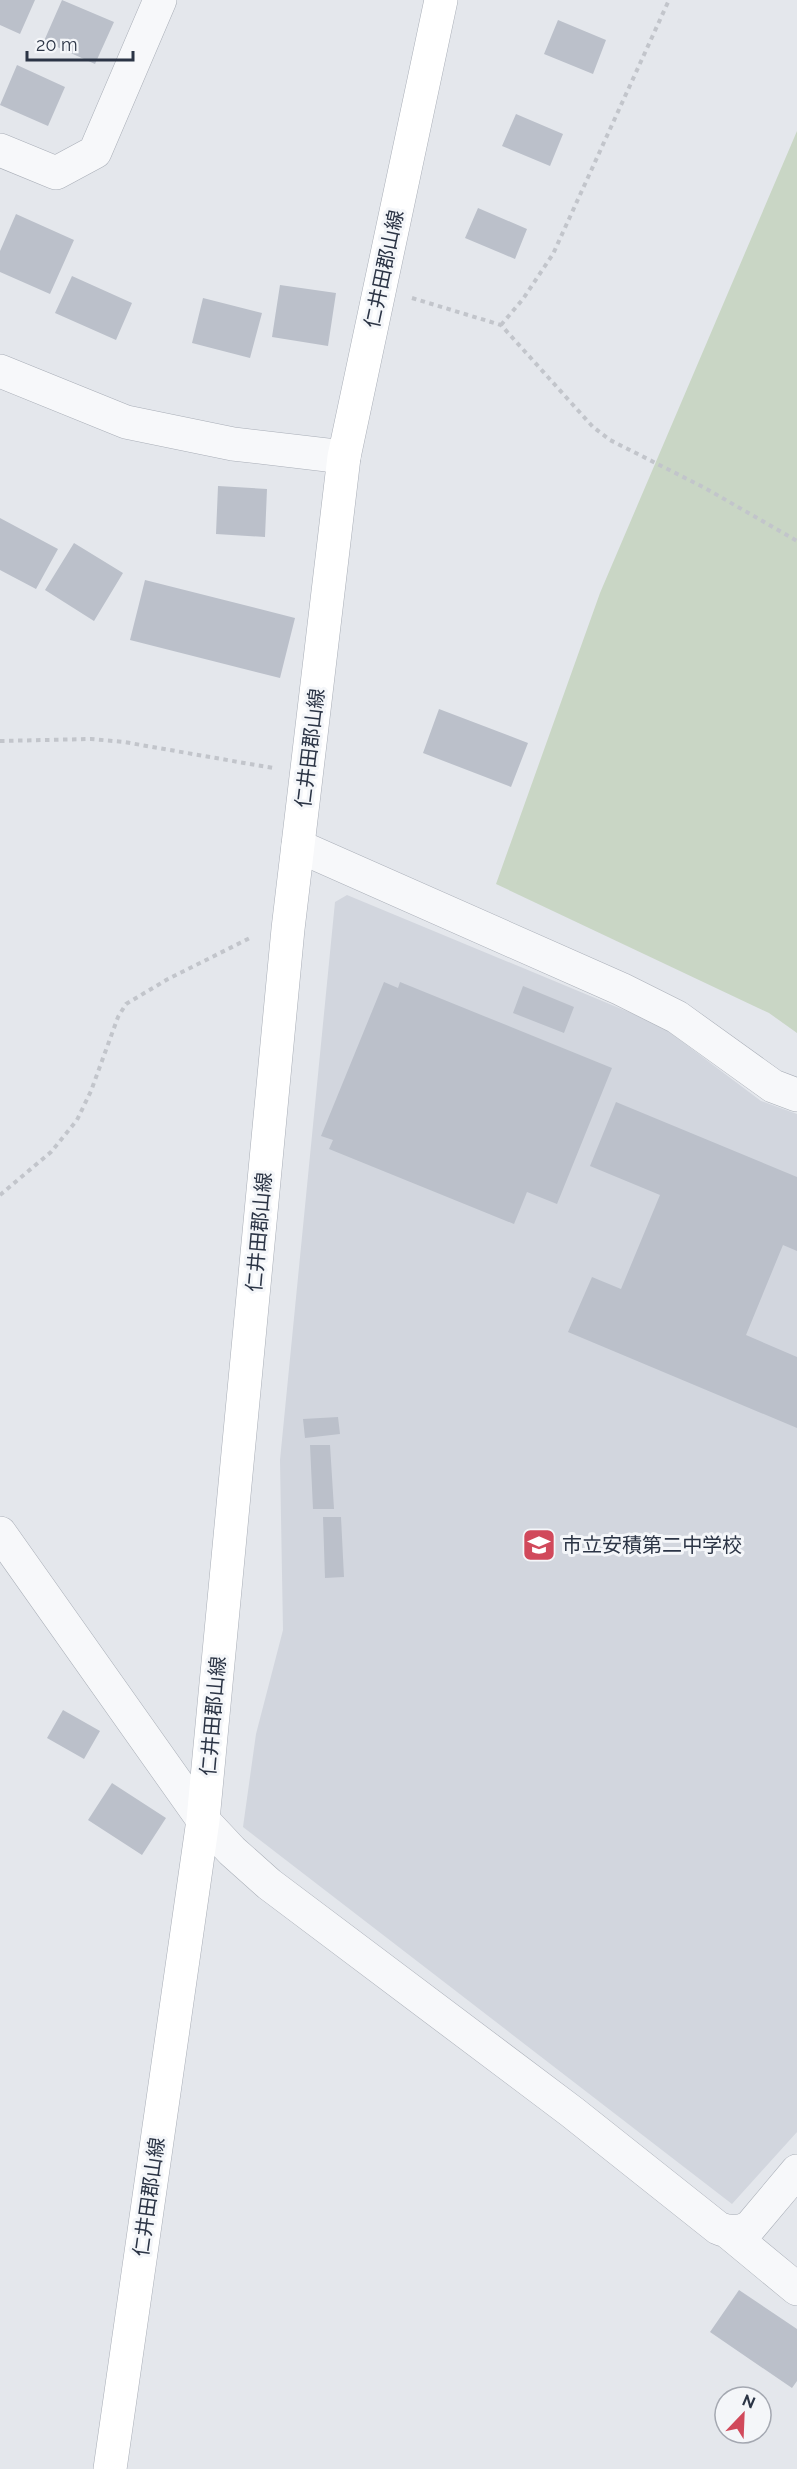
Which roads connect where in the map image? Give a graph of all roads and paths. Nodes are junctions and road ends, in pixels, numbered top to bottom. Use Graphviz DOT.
graph roads {
  1 [pos="441,0"];
  2 [pos="669,0"];
  3 [pos="150,3"];
  4 [pos="0,150"];
  5 [pos="380,288"];
  6 [pos="501,325"];
  7 [pos="0,371"];
  8 [pos="344,457"];
  9 [pos="797,541"];
  10 [pos="0,741"];
  11 [pos="307,774"];
  12 [pos="298,846"];
  13 [pos="288,929"];
  14 [pos="797,1095"];
  15 [pos="0,1195"];
  16 [pos="0,1533"];
  17 [pos="203,1820"];
  18 [pos="797,2171"];
  19 [pos="728,2232"];
  20 [pos="797,2289"];
  21 [pos="110,2469"];
  1 -- 5 [label="main road, 仁井田郡山線"];
  2 -- 6 [label="path"];
  3 -- 4 [label="street"];
  5 -- 6 [label="path"];
  5 -- 8 [label="main road, 仁井田郡山線"];
  6 -- 9 [label="path"];
  7 -- 8 [label="street"];
  8 -- 11 [label="main road, 仁井田郡山線"];
  10 -- 11 [label="path"];
  11 -- 12 [label="main road, 仁井田郡山線"];
  12 -- 13 [label="main road, 仁井田郡山線"];
  12 -- 14 [label="street"];
  13 -- 15 [label="path"];
  13 -- 17 [label="main road, 仁井田郡山線"];
  16 -- 17 [label="street"];
  17 -- 19 [label="street"];
  17 -- 21 [label="main road, 仁井田郡山線"];
  18 -- 19 [label="street"];
  19 -- 20 [label="street"];
}
